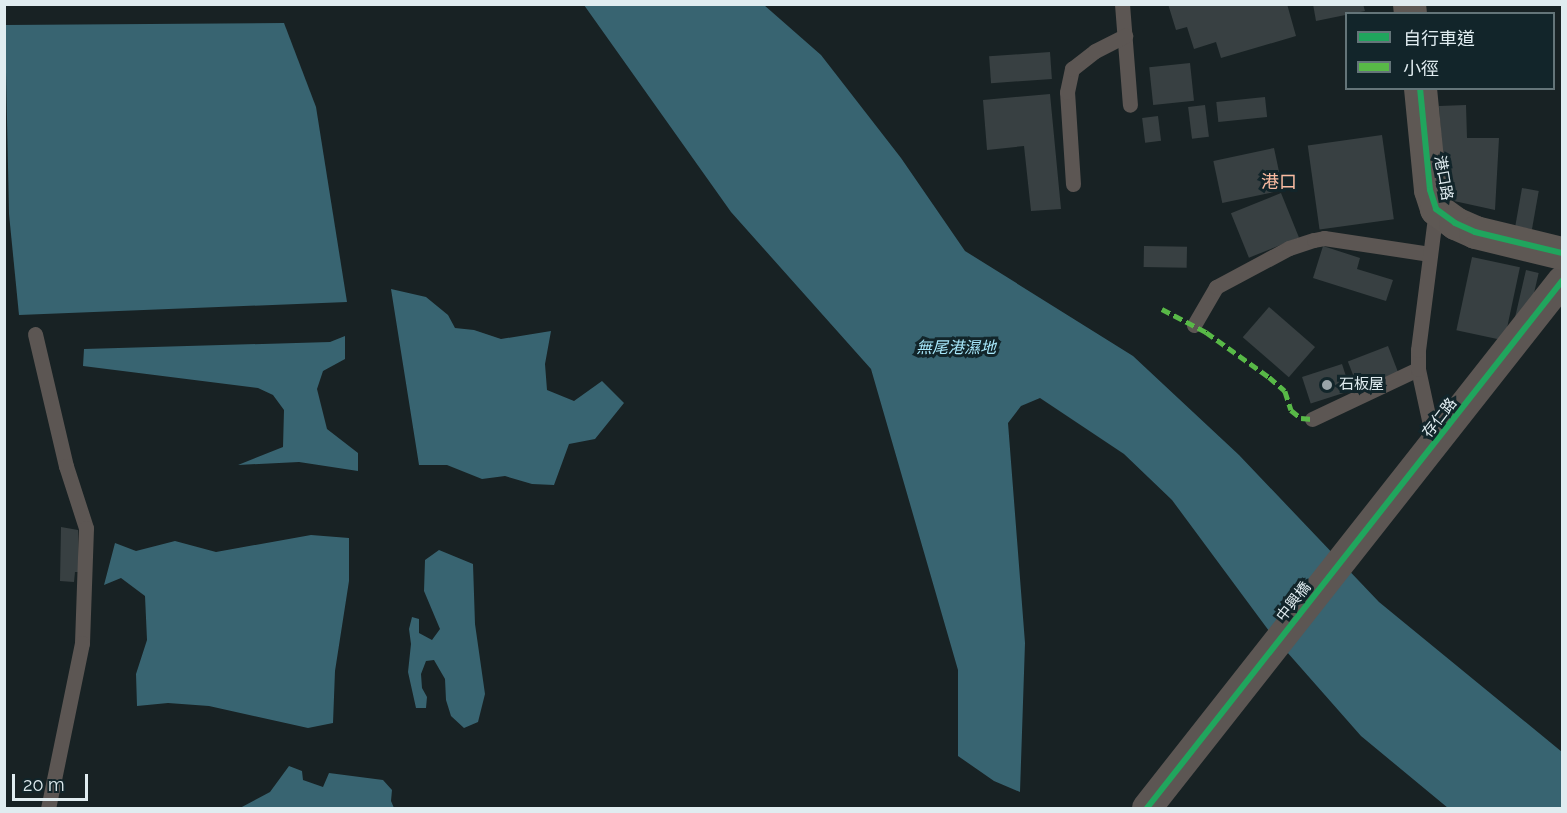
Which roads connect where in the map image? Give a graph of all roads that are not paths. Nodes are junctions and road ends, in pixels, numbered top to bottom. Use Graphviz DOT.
graph roads {
  1 [pos="1122,4"];
  2 [pos="1125,36"];
  3 [pos="1420,90"];
  4 [pos="1130,105"];
  5 [pos="1073,184"];
  6 [pos="1436,209"];
  7 [pos="1563,253"];
  8 [pos="1430,254"];
  9 [pos="1563,281"];
  10 [pos="1194,325"];
  11 [pos="35,334"];
  12 [pos="1419,369"];
  13 [pos="1312,419"];
  14 [pos="1434,430"];
  15 [pos="1335,570"];
  16 [pos="48,808"];
  17 [pos="1147,808"];
  1 -- 2 [label="lane"];
  2 -- 4 [label="lane"];
  2 -- 5 [label="lane"];
  3 -- 6 [label="street, 港口路"];
  6 -- 7 [label="street, 港口路"];
  6 -- 8 [label="lane"];
  8 -- 10 [label="lane"];
  8 -- 12 [label="lane"];
  9 -- 14 [label="street, 存仁路"];
  11 -- 16 [label="lane"];
  12 -- 13 [label="lane"];
  12 -- 14 [label="lane"];
  14 -- 15 [label="street, 存仁路"];
  15 -- 17 [label="street, 中興橋"];
}
